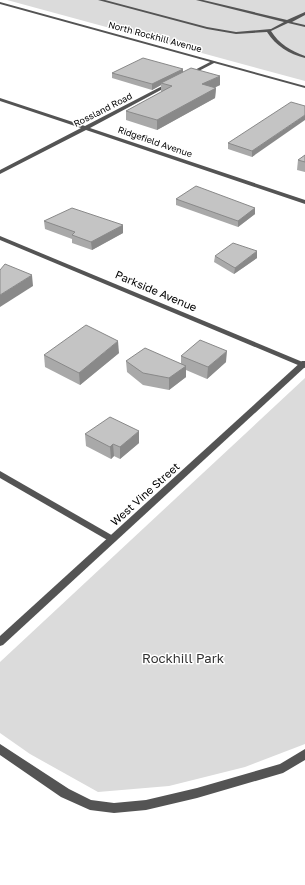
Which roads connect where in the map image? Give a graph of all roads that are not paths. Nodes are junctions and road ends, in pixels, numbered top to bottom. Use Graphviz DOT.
graph roads {
  1 [pos="100,0"];
  2 [pos="198,0"];
  3 [pos="1,4"];
  4 [pos="305,13"];
  5 [pos="288,22"];
  6 [pos="305,26"];
  7 [pos="269,30"];
  8 [pos="305,57"];
  9 [pos="214,62"];
  10 [pos="181,78"];
  11 [pos="174,82"];
  12 [pos="305,87"];
  13 [pos="0,99"];
  14 [pos="85,128"];
  15 [pos="0,172"];
  16 [pos="305,202"];
  17 [pos="0,238"];
  18 [pos="304,365"];
  19 [pos="0,474"];
  20 [pos="112,539"];
  21 [pos="0,642"];
  22 [pos="0,749"];
  23 [pos="305,754"];
  1 -- 7 [label="street"];
  2 -- 5 [label="street"];
  3 -- 9 [label="street, North Rockhill Avenue"];
  4 -- 5 [label="street"];
  5 -- 6 [label="street"];
  5 -- 7 [label="street"];
  7 -- 8 [label="street"];
  9 -- 10 [label="street"];
  9 -- 12 [label="street, North Rockhill Avenue"];
  11 -- 14 [label="street, Rossland Road"];
  13 -- 14 [label="street, Ridgefield Avenue"];
  14 -- 15 [label="street, Rossland Road"];
  14 -- 16 [label="street, Ridgefield Avenue"];
  17 -- 18 [label="street, Parkside Avenue"];
  18 -- 20 [label="street, West Vine Street"];
  19 -- 20 [label="street"];
  20 -- 21 [label="street, West Vine Street"];
  22 -- 23 [label="street"];
}
